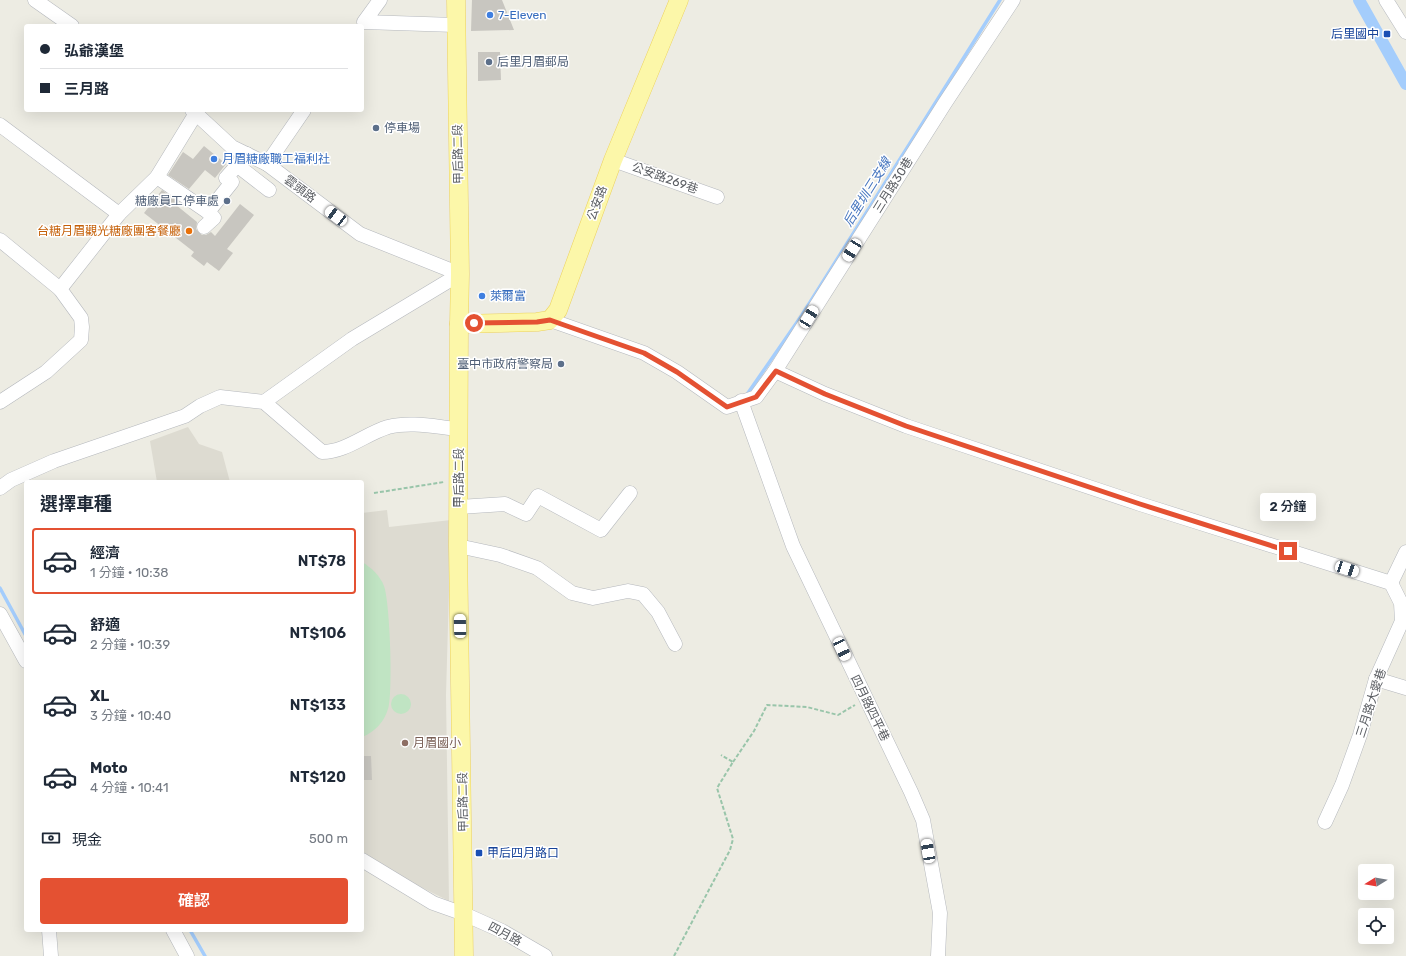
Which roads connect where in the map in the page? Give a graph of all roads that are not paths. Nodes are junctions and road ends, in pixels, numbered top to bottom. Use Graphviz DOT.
graph roads {
  1 [pos="35,0"];
  2 [pos="380,0"];
  3 [pos="456,0"];
  4 [pos="679,0"];
  5 [pos="1013,0"];
  6 [pos="1386,0"];
  7 [pos="69,24"];
  8 [pos="362,24"];
  9 [pos="364,24"];
  10 [pos="455,25"];
  11 [pos="1406,32"];
  12 [pos="194,112"];
  13 [pos="196,112"];
  14 [pos="303,112"];
  15 [pos="0,125"];
  16 [pos="247,154"];
  17 [pos="613,160"];
  18 [pos="267,164"];
  19 [pos="238,166"];
  20 [pos="157,177"];
  21 [pos="269,190"];
  22 [pos="717,197"];
  23 [pos="208,212"];
  24 [pos="119,214"];
  25 [pos="204,227"];
  26 [pos="0,240"];
  27 [pos="460,274"];
  28 [pos="60,289"];
  29 [pos="550,320"];
  30 [pos="458,324"];
  31 [pos="776,371"];
  32 [pos="0,402"];
  33 [pos="264,402"];
  34 [pos="741,402"];
  35 [pos="459,429"];
  36 [pos="0,488"];
  37 [pos="630,493"];
  38 [pos="459,507"];
  39 [pos="458,546"];
  40 [pos="1406,552"];
  41 [pos="1391,583"];
  42 [pos="0,614"];
  43 [pos="675,644"];
  44 [pos="24,657"];
  45 [pos="1376,679"];
  46 [pos="1406,688"];
  47 [pos="1325,822"];
  48 [pos="364,861"];
  49 [pos="464,914"];
  50 [pos="49,932"];
  51 [pos="174,932"];
  52 [pos="51,956"];
  53 [pos="187,956"];
  54 [pos="464,956"];
  55 [pos="545,956"];
  56 [pos="938,956"];
  1 -- 7 [label="street"];
  2 -- 8 [label="street"];
  3 -- 10 [label="main road, 甲后路二段"];
  4 -- 17 [label="main road, 公安路"];
  5 -- 31 [label="street, 三月路30巷"];
  6 -- 11 [label="street"];
  9 -- 10 [label="street"];
  10 -- 27 [label="main road, 甲后路二段"];
  12 -- 20 [label="street"];
  13 -- 16 [label="street, 雲頭路"];
  14 -- 18 [label="street"];
  15 -- 24 [label="street"];
  16 -- 18 [label="street, 雲頭路"];
  16 -- 19 [label="street"];
  17 -- 22 [label="street, 公安路269巷"];
  17 -- 29 [label="main road, 公安路"];
  18 -- 27 [label="street, 雲頭路"];
  19 -- 21 [label="street"];
  19 -- 23 [label="street"];
  20 -- 23 [label="street"];
  20 -- 24 [label="street"];
  23 -- 25 [label="street"];
  24 -- 28 [label="street"];
  26 -- 28 [label="street"];
  27 -- 30 [label="main road, 甲后路二段"];
  27 -- 33 [label="street"];
  28 -- 32 [label="street"];
  29 -- 30 [label="main road"];
  29 -- 34 [label="street, 三月路30巷"];
  30 -- 35 [label="main road, 甲后路二段"];
  31 -- 34 [label="street, 三月路30巷"];
  31 -- 41 [label="street"];
  33 -- 35 [label="street"];
  33 -- 36 [label="street"];
  34 -- 56 [label="street, 四月路四平巷"];
  35 -- 38 [label="main road, 甲后路二段"];
  37 -- 38 [label="street"];
  38 -- 39 [label="main road, 甲后路二段"];
  39 -- 43 [label="street"];
  39 -- 49 [label="main road, 甲后路二段"];
  40 -- 41 [label="street"];
  41 -- 45 [label="street, 三月路大愛巷"];
  42 -- 44 [label="street"];
  45 -- 46 [label="street"];
  45 -- 47 [label="street, 三月路大愛巷"];
  48 -- 49 [label="street, 四月路"];
  49 -- 54 [label="main road, 甲后路二段"];
  49 -- 55 [label="street, 四月路"];
  50 -- 52 [label="street"];
  51 -- 53 [label="street"];
}
